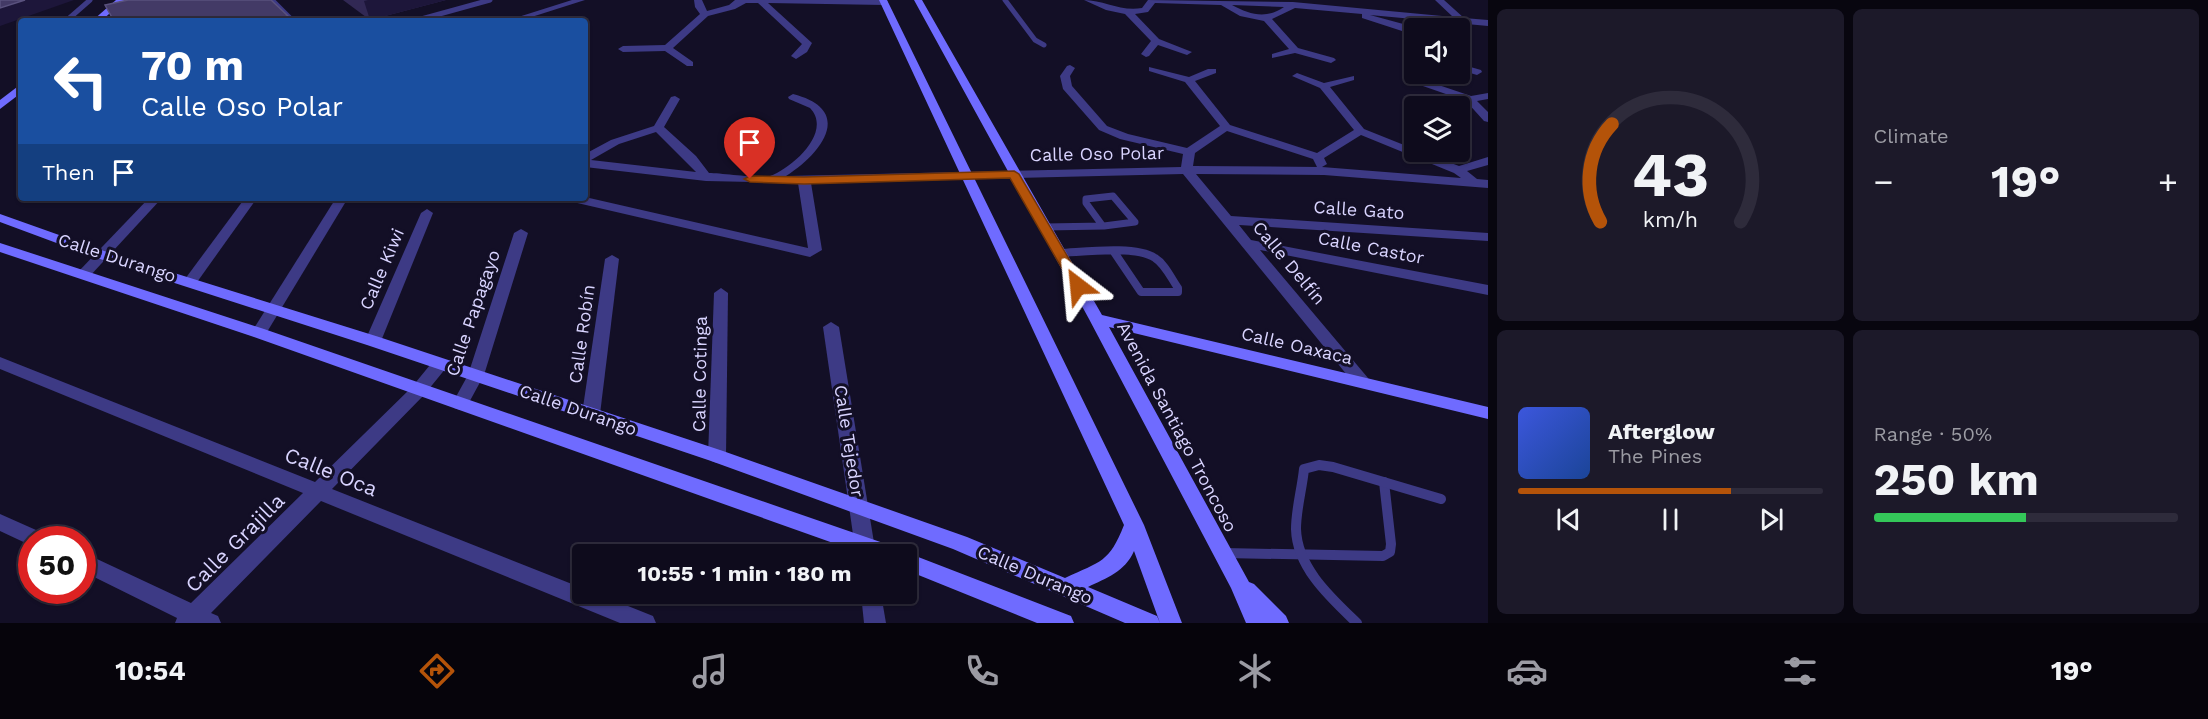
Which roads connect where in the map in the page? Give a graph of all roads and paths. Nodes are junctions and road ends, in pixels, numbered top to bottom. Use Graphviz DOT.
graph roads {
  1 [pos="90,0"];
  2 [pos="121,0"];
  3 [pos="272,0"];
  4 [pos="490,0"];
  5 [pos="581,0"];
  6 [pos="698,0"];
  7 [pos="739,0"];
  8 [pos="744,0"];
  9 [pos="920,0"];
  10 [pos="1005,0"];
  11 [pos="1089,0"];
  12 [pos="1152,0"];
  13 [pos="1348,0"];
  14 [pos="1439,0"];
  15 [pos="760,1"];
  16 [pos="883,1"];
  17 [pos="1221,2"];
  18 [pos="1255,2"];
  19 [pos="1293,5"];
  20 [pos="1355,10"];
  21 [pos="1129,13"];
  22 [pos="705,14"];
  23 [pos="1437,17"];
  24 [pos="69,18"];
  25 [pos="102,18"];
  26 [pos="290,18"];
  27 [pos="425,18"];
  28 [pos="520,18"];
  29 [pos="1445,18"];
  30 [pos="1459,18"];
  31 [pos="1267,19"];
  32 [pos="1470,21"];
  33 [pos="1488,23"];
  34 [pos="1404,27"];
  35 [pos="1156,41"];
  36 [pos="1044,45"];
  37 [pos="667,48"];
  38 [pos="623,49"];
  39 [pos="1295,50"];
  40 [pos="1187,52"];
  41 [pos="1146,54"];
  42 [pos="796,56"];
  43 [pos="1275,56"];
  44 [pos="1331,60"];
  45 [pos="690,64"];
  46 [pos="1070,68"];
  47 [pos="1152,69"];
  48 [pos="1470,70"];
  49 [pos="1212,72"];
  50 [pos="1477,72"];
  51 [pos="1297,76"];
  52 [pos="1350,78"];
  53 [pos="1189,80"];
  54 [pos="1428,84"];
  55 [pos="1324,86"];
  56 [pos="18,90"];
  57 [pos="1462,96"];
  58 [pos="1488,96"];
  59 [pos="793,97"];
  60 [pos="675,99"];
  61 [pos="1470,99"];
  62 [pos="0,106"];
  63 [pos="1488,119"];
  64 [pos="1226,127"];
  65 [pos="658,128"];
  66 [pos="1360,131"];
  67 [pos="1189,153"];
  68 [pos="1318,157"];
  69 [pos="588,159"];
  70 [pos="588,161"];
  71 [pos="1488,161"];
  72 [pos="1186,170"];
  73 [pos="1458,170"];
  74 [pos="1324,171"];
  75 [pos="1014,174"];
  76 [pos="967,176"];
  77 [pos="706,177"];
  78 [pos="772,180"];
  79 [pos="804,180"];
  80 [pos="1474,183"];
  81 [pos="1488,184"];
  82 [pos="153,201"];
  83 [pos="249,201"];
  84 [pos="340,201"];
  85 [pos="586,201"];
  86 [pos="427,213"];
  87 [pos="0,218"];
  88 [pos="1228,220"];
  89 [pos="1102,225"];
  90 [pos="1045,227"];
  91 [pos="521,233"];
  92 [pos="1488,237"];
  93 [pos="1247,243"];
  94 [pos="0,247"];
  95 [pos="1114,252"];
  96 [pos="1060,253"];
  97 [pos="102,255"];
  98 [pos="612,259"];
  99 [pos="84,274"];
  100 [pos="190,282"];
  101 [pos="1488,290"];
  102 [pos="721,292"];
  103 [pos="275,311"];
  104 [pos="1097,319"];
  105 [pos="831,327"];
  106 [pos="260,333"];
  107 [pos="373,341"];
  108 [pos="0,363"];
  109 [pos="440,364"];
  110 [pos="476,375"];
  111 [pos="1362,382"];
  112 [pos="418,391"];
  113 [pos="460,404"];
  114 [pos="1488,413"];
  115 [pos="591,414"];
  116 [pos="717,456"];
  117 [pos="1384,482"];
  118 [pos="319,491"];
  119 [pos="1441,499"];
  120 [pos="860,509"];
  121 [pos="0,522"];
  122 [pos="1134,525"];
  123 [pos="18,531"];
  124 [pos="849,544"];
  125 [pos="865,544"];
  126 [pos="1301,553"];
  127 [pos="1223,554"];
  128 [pos="917,565"];
  129 [pos="96,568"];
  130 [pos="1239,583"];
  131 [pos="1067,587"];
  132 [pos="872,604"];
  133 [pos="197,620"];
  134 [pos="645,623"];
  135 [pos="874,623"];
  136 [pos="1063,623"];
  137 [pos="1149,623"];
  138 [pos="1171,623"];
  139 [pos="1257,623"];
  140 [pos="1278,623"];
  141 [pos="1357,623"];
  1 -- 24 [label="lane"];
  2 -- 25 [label="main road"];
  3 -- 26 [label="lane"];
  4 -- 27 [label="lane"];
  5 -- 28 [label="street"];
  6 -- 22 [label="street"];
  7 -- 8 [label="street"];
  8 -- 15 [label="street"];
  8 -- 22 [label="street"];
  9 -- 75 [label="main road, Avenida Santiago Troncoso"];
  10 -- 36 [label="lane"];
  11 -- 21 [label="street"];
  12 -- 17 [label="street"];
  12 -- 21 [label="street"];
  13 -- 20 [label="street"];
  14 -- 30 [label="street"];
  15 -- 16 [label="street"];
  15 -- 42 [label="street"];
  16 -- 76 [label="main road"];
  17 -- 18 [label="street"];
  17 -- 31 [label="street"];
  18 -- 19 [label="street"];
  19 -- 20 [label="street"];
  19 -- 31 [label="street"];
  20 -- 23 [label="street"];
  20 -- 34 [label="street"];
  21 -- 35 [label="street"];
  22 -- 37 [label="street"];
  23 -- 29 [label="street"];
  31 -- 39 [label="street"];
  32 -- 33 [label="street"];
  35 -- 40 [label="street"];
  35 -- 41 [label="street"];
  37 -- 38 [label="street"];
  37 -- 45 [label="street"];
  39 -- 43 [label="street"];
  39 -- 44 [label="street"];
  46 -- 67 [label="street"];
  47 -- 53 [label="street"];
  48 -- 50 [label="street"];
  49 -- 53 [label="street"];
  51 -- 55 [label="street"];
  52 -- 55 [label="street"];
  53 -- 64 [label="street"];
  54 -- 57 [label="street"];
  55 -- 66 [label="street"];
  56 -- 62 [label="main road"];
  58 -- 61 [label="street"];
  59 -- 78 [label="street"];
  60 -- 65 [label="street"];
  61 -- 63 [label="street"];
  64 -- 67 [label="street"];
  64 -- 68 [label="street"];
  65 -- 69 [label="street"];
  65 -- 77 [label="street"];
  66 -- 68 [label="street"];
  66 -- 73 [label="street"];
  67 -- 72 [label="street"];
  68 -- 74 [label="street"];
  70 -- 77 [label="street, Calle Oso Polar"];
  71 -- 73 [label="street"];
  72 -- 74 [label="street, Calle Oso Polar"];
  72 -- 75 [label="street, Calle Oso Polar"];
  72 -- 88 [label="street, Calle Delfín"];
  73 -- 80 [label="street"];
  74 -- 80 [label="street, Calle Oso Polar"];
  75 -- 76 [label="street, Calle Oso Polar"];
  75 -- 90 [label="main road, Avenida Santiago Troncoso"];
  76 -- 79 [label="street, Calle Oso Polar"];
  76 -- 122 [label="main road"];
  77 -- 78 [label="street, Calle Oso Polar"];
  78 -- 79 [label="street, Calle Oso Polar"];
  79 -- 85 [label="street"];
  80 -- 81 [label="street, Calle Oso Polar"];
  82 -- 97 [label="street"];
  83 -- 100 [label="street"];
  84 -- 103 [label="street"];
  86 -- 107 [label="street, Calle Kiwi"];
  87 -- 97 [label="main road, Calle Durango"];
  88 -- 92 [label="street, Calle Gato"];
  88 -- 93 [label="street, Calle Delfín"];
  89 -- 89 [label="lane"];
  89 -- 90 [label="lane"];
  90 -- 96 [label="main road, Avenida Santiago Troncoso"];
  91 -- 110 [label="street, Calle Papagayo"];
  93 -- 101 [label="street, Calle Castor"];
  93 -- 111 [label="street, Calle Delfín"];
  94 -- 99 [label="main road, Calle Durango"];
  95 -- 95 [label="lane"];
  95 -- 96 [label="lane"];
  96 -- 104 [label="main road, Avenida Santiago Troncoso"];
  97 -- 99 [label="street"];
  97 -- 100 [label="main road, Calle Durango"];
  98 -- 115 [label="street, Calle Robín"];
  99 -- 106 [label="main road, Calle Durango"];
  100 -- 103 [label="main road, Calle Durango"];
  102 -- 116 [label="street, Calle Cotinga"];
  103 -- 106 [label="street"];
  103 -- 107 [label="main road, Calle Durango"];
  104 -- 111 [label="main road, Calle Oaxaca"];
  104 -- 127 [label="main road, Avenida Santiago Troncoso"];
  105 -- 120 [label="street, Calle Tejedor"];
  106 -- 112 [label="main road, Calle Durango"];
  107 -- 109 [label="main road, Calle Durango"];
  108 -- 118 [label="street, Calle Oca"];
  109 -- 110 [label="main road, Calle Durango"];
  109 -- 112 [label="street, Calle Grajilla"];
  110 -- 113 [label="street, Calle Papagayo"];
  110 -- 115 [label="main road, Calle Durango"];
  111 -- 114 [label="main road, Calle Oaxaca"];
  112 -- 113 [label="main road, Calle Durango"];
  112 -- 118 [label="street, Calle Grajilla"];
  113 -- 124 [label="main road, Calle Durango"];
  115 -- 116 [label="main road, Calle Durango"];
  116 -- 120 [label="main road, Calle Durango"];
  117 -- 119 [label="lane"];
  117 -- 126 [label="lane"];
  117 -- 126 [label="lane"];
  118 -- 133 [label="street, Calle Grajilla"];
  118 -- 134 [label="street, Calle Oca"];
  120 -- 125 [label="street, Calle Tejedor"];
  120 -- 131 [label="main road, Calle Durango"];
  121 -- 123 [label="street"];
  122 -- 131 [label="main road"];
  122 -- 138 [label="main road"];
  126 -- 127 [label="lane"];
  126 -- 141 [label="lane"];
  127 -- 130 [label="main road, Avenida Santiago Troncoso"];
  128 -- 136 [label="main road, Calle Durango"];
  129 -- 133 [label="street"];
  130 -- 139 [label="main road, Avenida Santiago Troncoso"];
  130 -- 140 [label="main road"];
  131 -- 137 [label="main road, Calle Durango"];
  132 -- 135 [label="street"];
}
